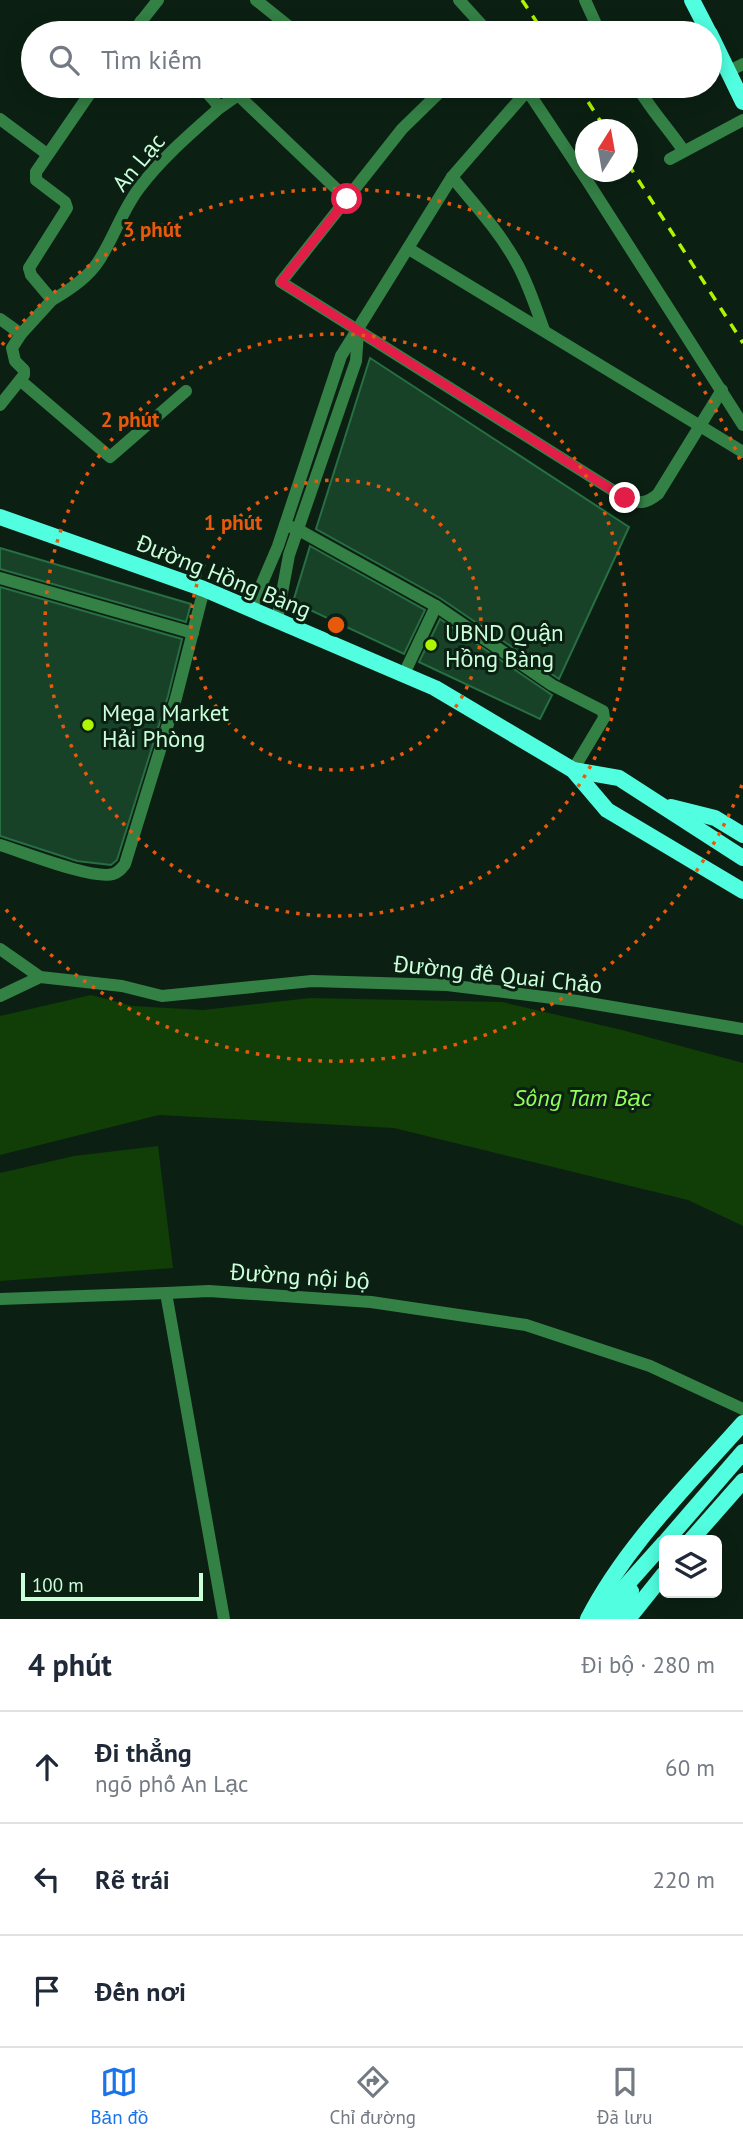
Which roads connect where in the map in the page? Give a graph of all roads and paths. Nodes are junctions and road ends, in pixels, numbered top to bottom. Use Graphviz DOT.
graph roads {
  1 [pos="158,0"];
  2 [pos="256,0"];
  3 [pos="459,0"];
  4 [pos="585,0"];
  5 [pos="692,0"];
  6 [pos="141,21"];
  7 [pos="282,21"];
  8 [pos="478,21"];
  9 [pos="595,21"];
  10 [pos="703,21"];
  11 [pos="722,49"];
  12 [pos="736,67"];
  13 [pos="87,98"];
  14 [pos="212,98"];
  15 [pos="234,98"];
  16 [pos="241,98"];
  17 [pos="434,98"];
  18 [pos="518,98"];
  19 [pos="531,98"];
  20 [pos="643,98"];
  21 [pos="743,102"];
  22 [pos="218,109"];
  23 [pos="0,118"];
  24 [pos="743,120"];
  25 [pos="683,150"];
  26 [pos="47,154"];
  27 [pos="670,159"];
  28 [pos="453,177"];
  29 [pos="347,199"];
  30 [pos="409,248"];
  31 [pos="52,300"];
  32 [pos="0,319"];
  33 [pos="544,330"];
  34 [pos="359,332"];
  35 [pos="21,334"];
  36 [pos="21,381"];
  37 [pos="722,390"];
  38 [pos="186,391"];
  39 [pos="0,405"];
  40 [pos="743,425"];
  41 [pos="701,426"];
  42 [pos="743,452"];
  43 [pos="0,517"];
  44 [pos="291,527"];
  45 [pos="0,579"];
  46 [pos="204,589"];
  47 [pos="436,606"];
  48 [pos="251,609"];
  49 [pos="277,620"];
  50 [pos="193,633"];
  51 [pos="403,676"];
  52 [pos="573,770"];
  53 [pos="659,804"];
  54 [pos="715,818"];
  55 [pos="743,824"];
  56 [pos="743,835"];
  57 [pos="0,845"];
  58 [pos="743,858"];
  59 [pos="743,891"];
  60 [pos="0,949"];
  61 [pos="40,977"];
  62 [pos="0,996"];
  63 [pos="743,1029"];
  64 [pos="166,1293"];
  65 [pos="0,1299"];
  66 [pos="743,1409"];
  67 [pos="743,1423"];
  68 [pos="743,1452"];
  69 [pos="743,1481"];
  70 [pos="672,1535"];
  71 [pos="695,1535"];
  72 [pos="659,1549"];
  73 [pos="650,1559"];
  74 [pos="659,1580"];
  75 [pos="224,1619"];
  76 [pos="587,1619"];
  77 [pos="596,1619"];
  78 [pos="614,1619"];
  79 [pos="628,1619"];
  1 -- 6 [label="street"];
  2 -- 7 [label="street"];
  3 -- 8 [label="street"];
  4 -- 9 [label="street"];
  5 -- 10 [label="main road"];
  11 -- 12 [label="main road"];
  12 -- 21 [label="main road"];
  13 -- 26 [label="street"];
  14 -- 22 [label="street"];
  15 -- 22 [label="street"];
  16 -- 29 [label="street"];
  17 -- 29 [label="street"];
  18 -- 28 [label="street"];
  19 -- 37 [label="street"];
  20 -- 25 [label="street"];
  22 -- 31 [label="street, An Lạc"];
  23 -- 26 [label="street"];
  24 -- 25 [label="street"];
  25 -- 27 [label="street"];
  26 -- 31 [label="street"];
  28 -- 30 [label="street"];
  28 -- 33 [label="street"];
  29 -- 34 [label="street"];
  30 -- 33 [label="street"];
  30 -- 34 [label="street"];
  31 -- 35 [label="street, An Lạc"];
  32 -- 35 [label="street"];
  33 -- 41 [label="street"];
  34 -- 41 [label="street"];
  34 -- 44 [label="street"];
  35 -- 36 [label="street"];
  36 -- 38 [label="street"];
  36 -- 39 [label="street"];
  37 -- 40 [label="street"];
  37 -- 41 [label="street"];
  41 -- 42 [label="street"];
  43 -- 46 [label="main road, Đường Hồng Bàng"];
  44 -- 47 [label="street"];
  44 -- 48 [label="street"];
  44 -- 49 [label="street"];
  45 -- 50 [label="street"];
  46 -- 48 [label="main road, Đường Hồng Bàng"];
  46 -- 50 [label="street"];
  47 -- 51 [label="street"];
  47 -- 52 [label="street"];
  48 -- 49 [label="main road, Đường Hồng Bàng"];
  49 -- 51 [label="main road, Đường Hồng Bàng"];
  50 -- 57 [label="street"];
  51 -- 52 [label="main road, Đường Hồng Bàng"];
  52 -- 53 [label="main road, Đường Hồng Bàng"];
  52 -- 59 [label="main road, Đường Hồng Bàng"];
  53 -- 54 [label="main road"];
  53 -- 58 [label="main road, Đường Hồng Bàng"];
  54 -- 55 [label="street"];
  54 -- 56 [label="main road"];
  60 -- 61 [label="street, Đường đê Quai Chảo"];
  61 -- 62 [label="street"];
  61 -- 63 [label="street, Đường đê Quai Chảo"];
  64 -- 65 [label="street, Đường nội bộ"];
  64 -- 66 [label="street, Đường nội bộ"];
  64 -- 75 [label="street"];
  67 -- 76 [label="main road"];
  68 -- 70 [label="main road"];
  69 -- 71 [label="main road"];
  72 -- 73 [label="main road"];
  73 -- 77 [label="main road"];
  73 -- 78 [label="main road"];
  74 -- 79 [label="main road"];
}
